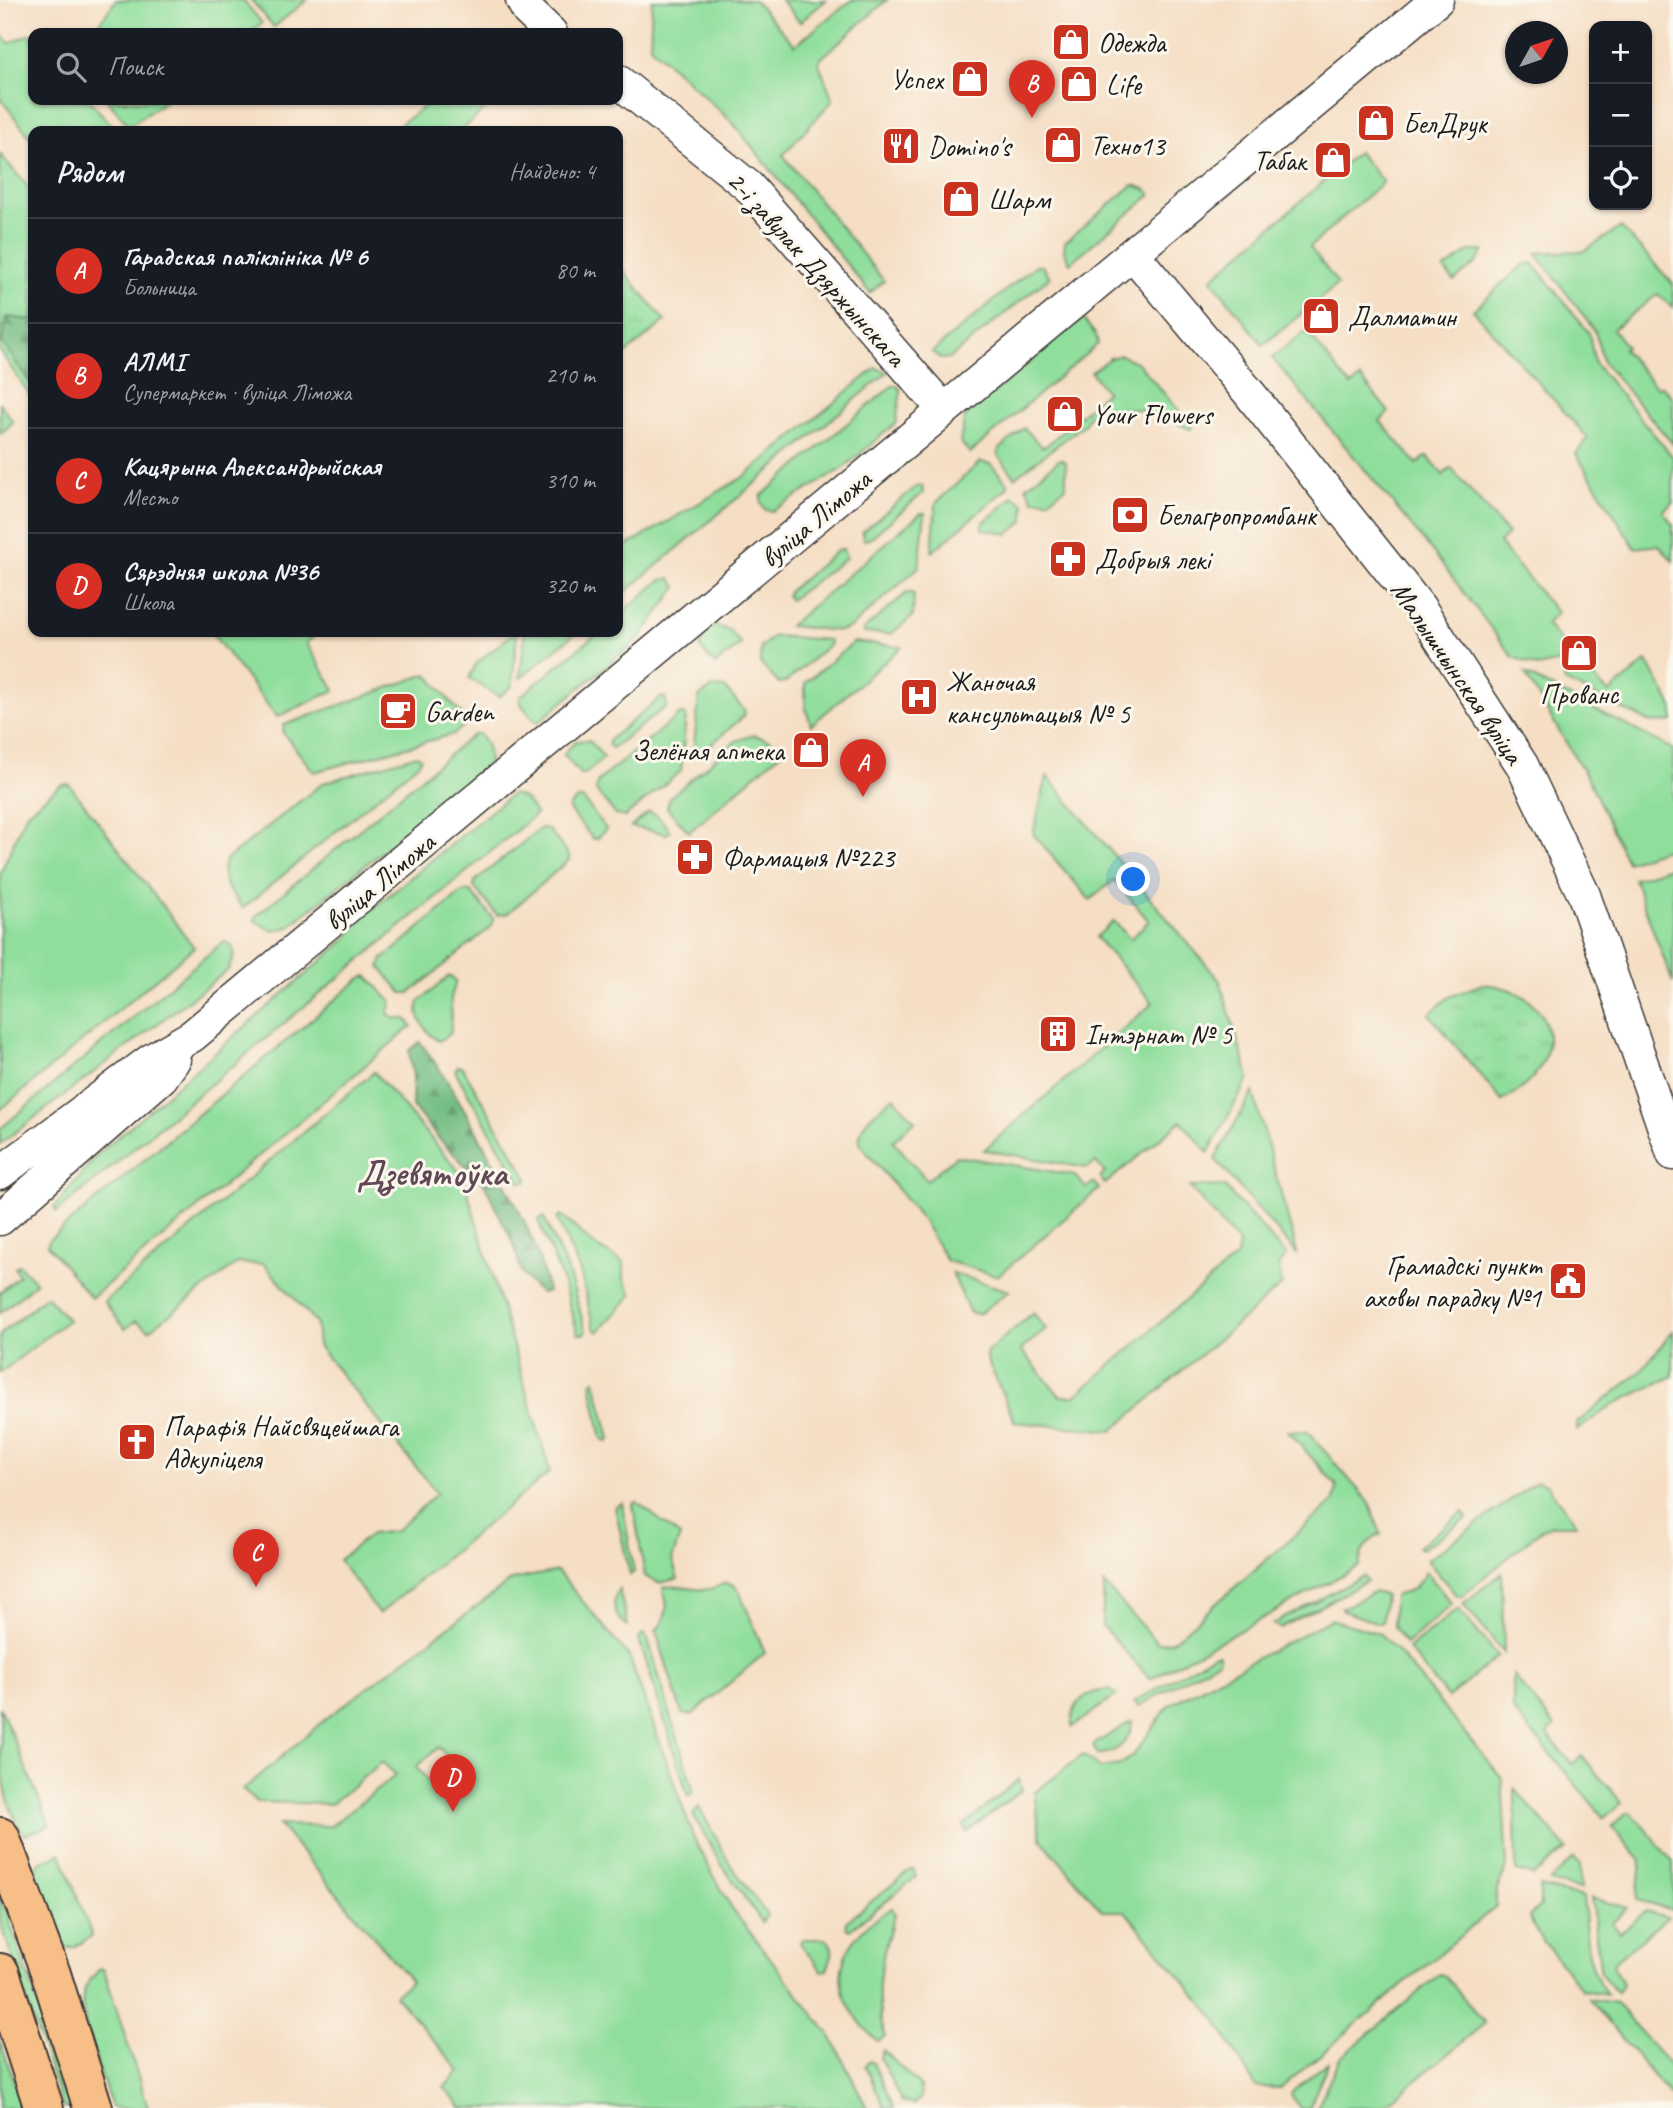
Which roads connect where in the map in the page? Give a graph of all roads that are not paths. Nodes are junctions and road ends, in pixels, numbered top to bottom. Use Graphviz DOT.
graph roads {
  1 [pos="522,0"];
  2 [pos="1437,0"];
  3 [pos="546,28"];
  4 [pos="623,85"];
  5 [pos="1133,254"];
  6 [pos="944,410"];
  7 [pos="192,1036"];
  8 [pos="1673,1154"];
  9 [pos="0,1173"];
  10 [pos="0,1219"];
  11 [pos="0,1837"];
  12 [pos="0,1973"];
  13 [pos="44,2108"];
  14 [pos="93,2108"];
  1 -- 3 [label="street"];
  2 -- 5 [label="street, вуліца Ліможа"];
  4 -- 6 [label="street, 2-і завулак Дзяржынскага"];
  5 -- 6 [label="street, вуліца Ліможа"];
  5 -- 8 [label="street, Малышчынская вуліца"];
  6 -- 7 [label="street, вуліца Ліможа"];
  7 -- 9 [label="street, вуліца Ліможа"];
  7 -- 10 [label="street, вуліца Ліможа"];
  11 -- 14 [label="main road"];
  12 -- 13 [label="main road"];
}
